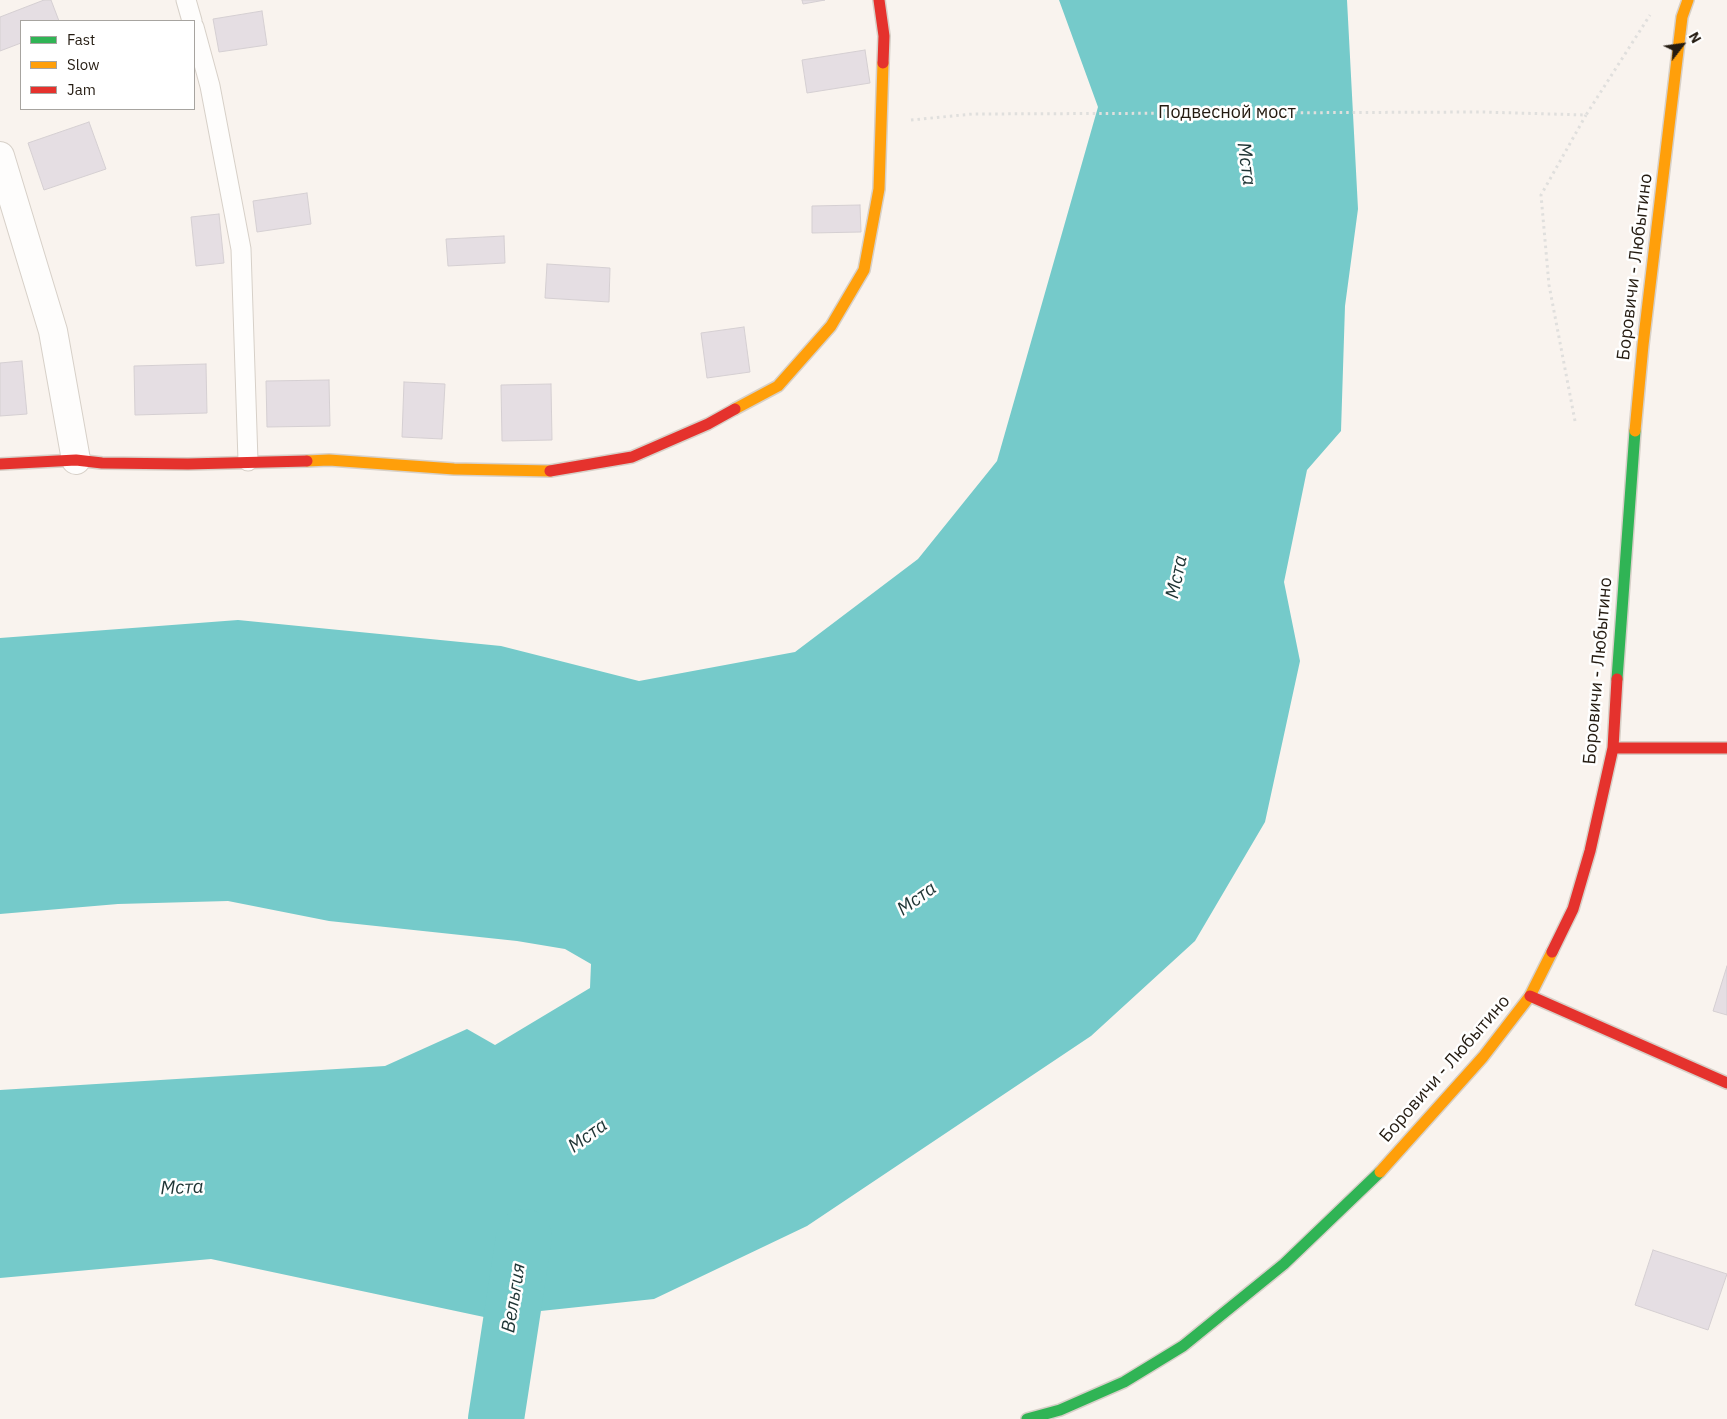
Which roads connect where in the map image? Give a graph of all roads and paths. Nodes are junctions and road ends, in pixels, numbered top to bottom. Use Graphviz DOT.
graph roads {
  1 [pos="186,0"];
  2 [pos="879,0"];
  3 [pos="1688,0"];
  4 [pos="1655,8"];
  5 [pos="192,20"];
  6 [pos="195,31"];
  7 [pos="1586,115"];
  8 [pos="881,122"];
  9 [pos="0,156"];
  10 [pos="1575,421"];
  11 [pos="76,460"];
  12 [pos="248,461"];
  13 [pos="0,464"];
  14 [pos="1613,748"];
  15 [pos="1727,748"];
  16 [pos="1530,996"];
  17 [pos="1727,1084"];
  18 [pos="1026,1419"];
  1 -- 5 [label="lane"];
  2 -- 8 [label="main road"];
  3 -- 14 [label="main road, Боровичи - Любытино"];
  4 -- 7 [label="path"];
  6 -- 12 [label="lane"];
  7 -- 8 [label="path, Подвесной мост"];
  7 -- 10 [label="path"];
  8 -- 12 [label="main road"];
  9 -- 11 [label="street"];
  11 -- 12 [label="main road"];
  11 -- 13 [label="main road"];
  14 -- 15 [label="main road"];
  14 -- 16 [label="main road, Боровичи - Любытино"];
  16 -- 17 [label="main road"];
  16 -- 18 [label="main road, Боровичи - Любытино"];
}
